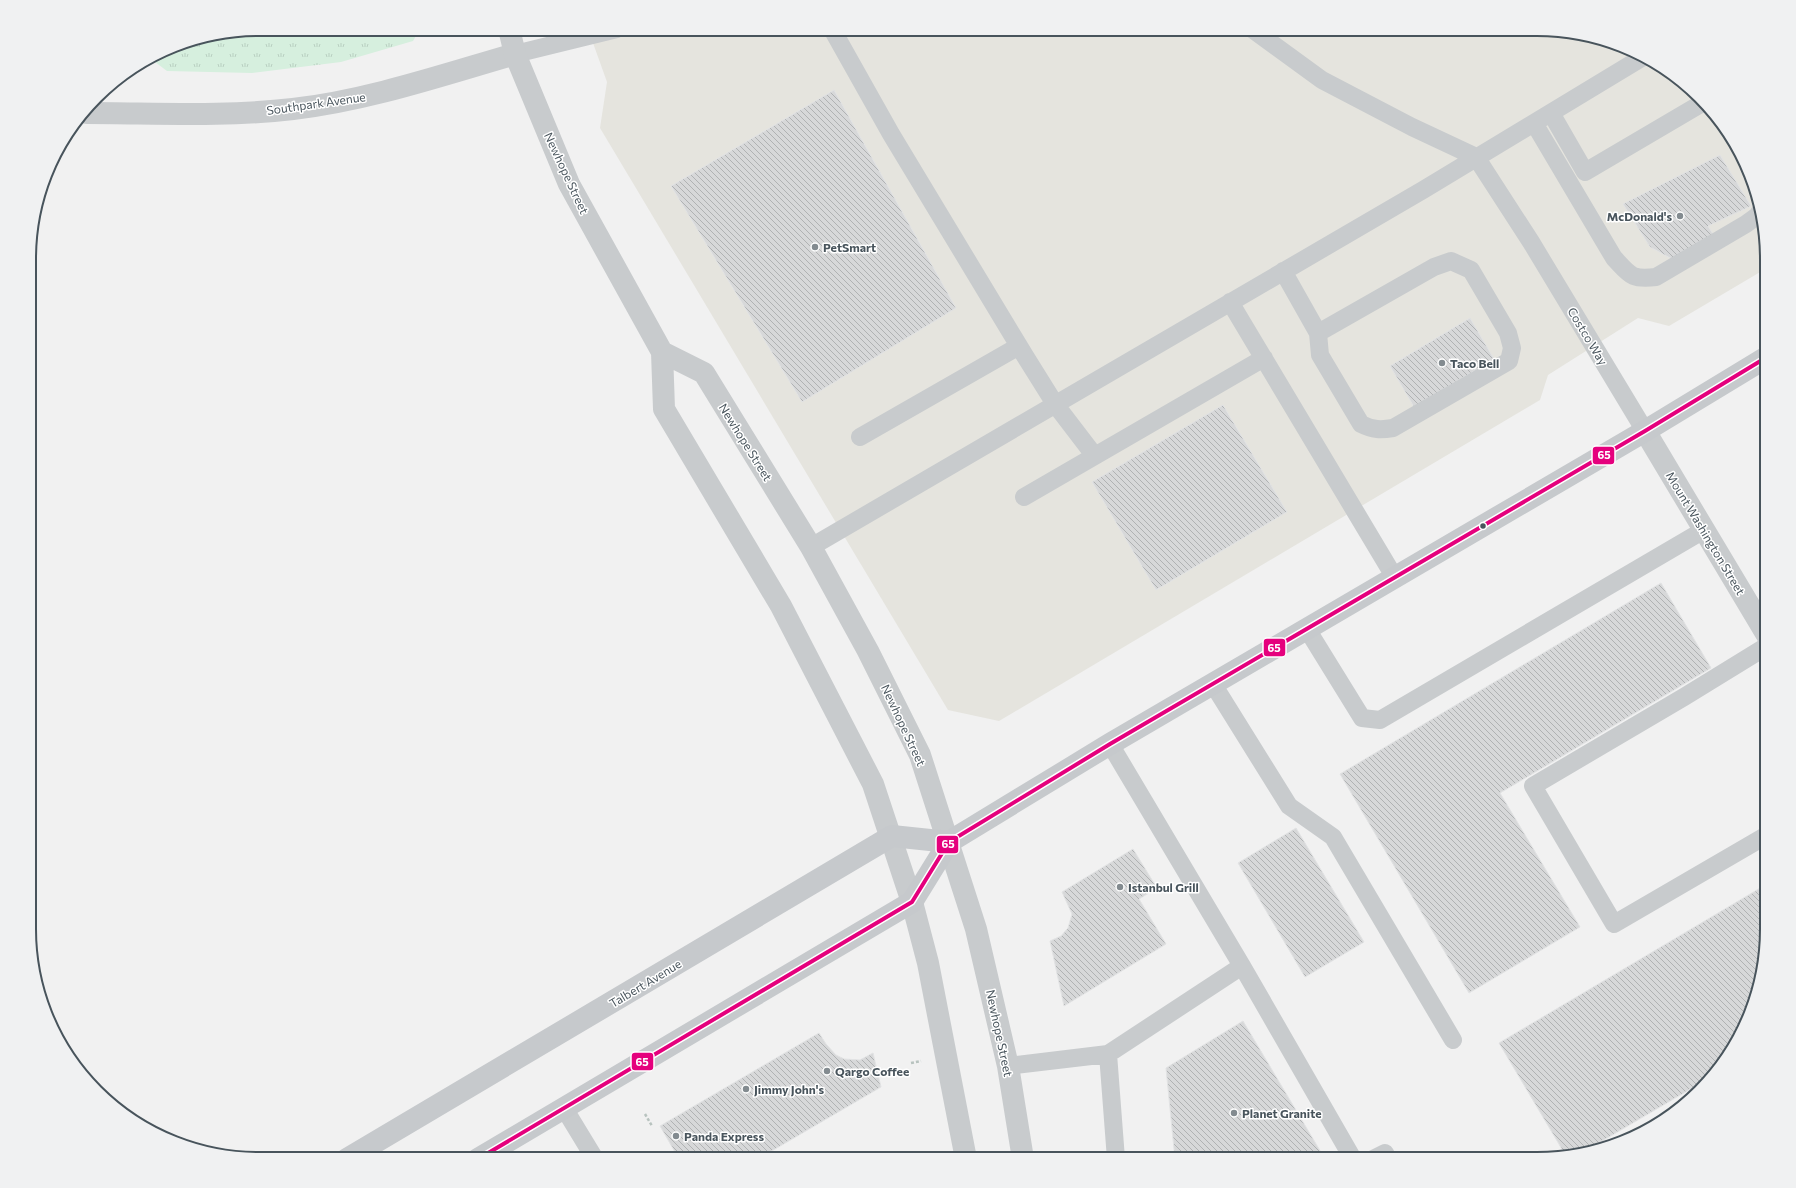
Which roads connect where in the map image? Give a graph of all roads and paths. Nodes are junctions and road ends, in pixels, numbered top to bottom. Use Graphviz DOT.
graph roads {
  1 [pos="511,36"];
  2 [pos="588,36"];
  3 [pos="836,36"];
  4 [pos="1262,36"];
  5 [pos="515,54"];
  6 [pos="1638,60"];
  7 [pos="1699,105"];
  8 [pos="90,113"];
  9 [pos="1551,113"];
  10 [pos="1534,123"];
  11 [pos="1476,157"];
  12 [pos="1756,217"];
  13 [pos="1283,271"];
  14 [pos="1230,302"];
  15 [pos="1318,332"];
  16 [pos="1019,346"];
  17 [pos="662,352"];
  18 [pos="1264,358"];
  19 [pos="1760,361"];
  20 [pos="1055,404"];
  21 [pos="1645,431"];
  22 [pos="860,437"];
  23 [pos="1094,455"];
  24 [pos="1024,497"];
  25 [pos="1704,530"];
  26 [pos="811,547"];
  27 [pos="1395,578"];
  28 [pos="1760,625"];
  29 [pos="1307,629"];
  30 [pos="1760,650"];
  31 [pos="1213,684"];
  32 [pos="1110,744"];
  33 [pos="892,836"];
  34 [pos="1760,839"];
  35 [pos="949,842"];
  36 [pos="912,902"];
  37 [pos="1242,966"];
  38 [pos="1453,1040"];
  39 [pos="1108,1054"];
  40 [pos="923,1060"];
  41 [pos="911,1063"];
  42 [pos="1008,1066"];
  43 [pos="564,1108"];
  44 [pos="645,1114"];
  45 [pos="652,1126"];
  46 [pos="360,1152"];
  47 [pos="490,1152"];
  48 [pos="591,1152"];
  49 [pos="965,1152"];
  50 [pos="1022,1152"];
  51 [pos="1115,1152"];
  52 [pos="1349,1152"];
  1 -- 5 [label="street, Newhope Street"];
  2 -- 5 [label="lane"];
  3 -- 16 [label="lane"];
  4 -- 11 [label="lane"];
  5 -- 8 [label="street, Southpark Avenue"];
  5 -- 17 [label="street, Newhope Street"];
  6 -- 9 [label="lane"];
  7 -- 9 [label="lane"];
  9 -- 10 [label="lane"];
  10 -- 11 [label="lane"];
  10 -- 12 [label="lane"];
  11 -- 13 [label="lane"];
  11 -- 21 [label="lane, Costco Way"];
  13 -- 14 [label="lane"];
  13 -- 15 [label="lane"];
  14 -- 18 [label="lane"];
  14 -- 20 [label="lane"];
  15 -- 15 [label="lane"];
  16 -- 20 [label="lane"];
  16 -- 22 [label="lane"];
  17 -- 26 [label="street, Newhope Street"];
  17 -- 33 [label="street, Newhope Street"];
  18 -- 23 [label="lane"];
  18 -- 27 [label="lane"];
  19 -- 21 [label="main road"];
  20 -- 23 [label="lane"];
  20 -- 26 [label="lane"];
  21 -- 25 [label="street, Mount Washington Street"];
  21 -- 27 [label="main road"];
  23 -- 24 [label="lane"];
  25 -- 28 [label="street, Mount Washington Street"];
  25 -- 29 [label="lane"];
  26 -- 35 [label="street, Newhope Street"];
  27 -- 29 [label="main road"];
  29 -- 31 [label="main road"];
  30 -- 34 [label="lane"];
  31 -- 32 [label="main road"];
  31 -- 38 [label="lane"];
  32 -- 35 [label="main road"];
  32 -- 37 [label="lane"];
  33 -- 35 [label="main road"];
  33 -- 36 [label="street, Newhope Street"];
  33 -- 46 [label="main road, Talbert Avenue"];
  35 -- 36 [label="main road"];
  35 -- 42 [label="street, Newhope Street"];
  36 -- 43 [label="main road"];
  36 -- 49 [label="street, Newhope Street"];
  37 -- 39 [label="lane"];
  37 -- 52 [label="lane"];
  39 -- 42 [label="lane"];
  39 -- 51 [label="lane"];
  40 -- 41 [label="path"];
  42 -- 50 [label="street, Newhope Street"];
  43 -- 47 [label="main road"];
  43 -- 48 [label="lane"];
  44 -- 45 [label="path"];
}
